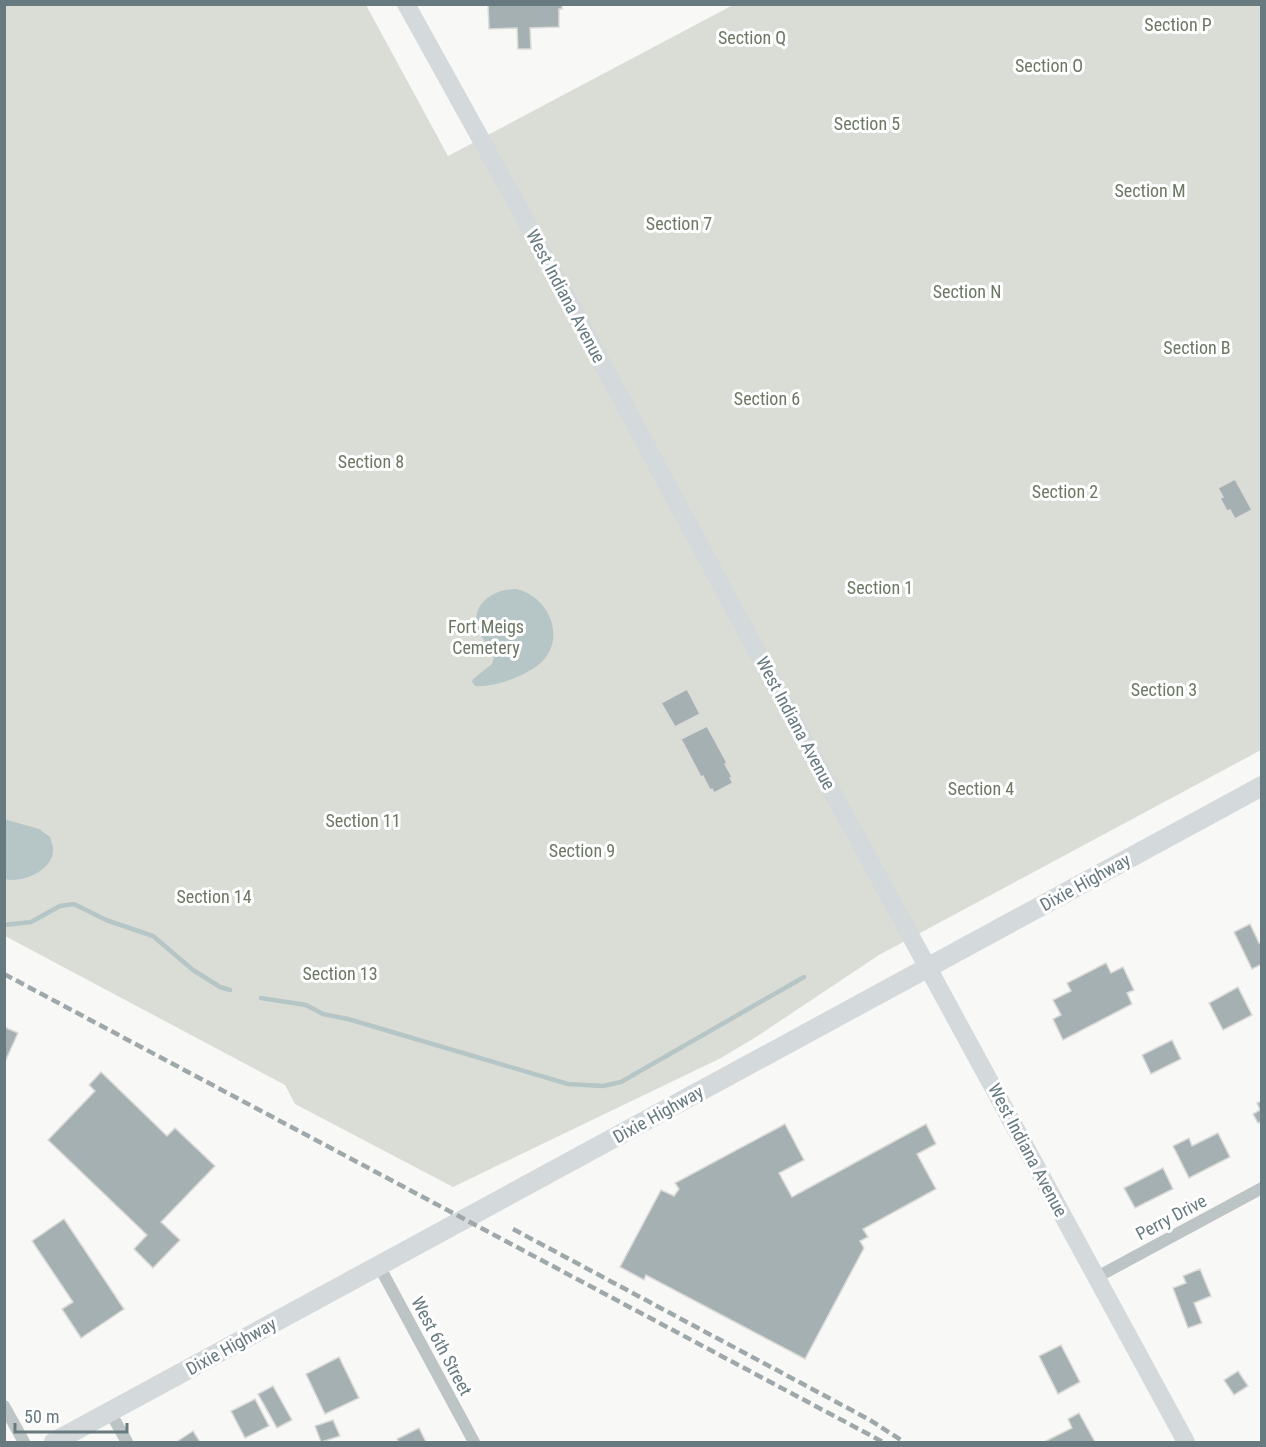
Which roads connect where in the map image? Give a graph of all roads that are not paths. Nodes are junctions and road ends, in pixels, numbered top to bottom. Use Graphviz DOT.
graph roads {
  1 [pos="406,4"];
  2 [pos="1262,786"];
  3 [pos="929,967"];
  4 [pos="1262,1188"];
  5 [pos="379,1266"];
  6 [pos="1096,1277"];
  7 [pos="4,1406"];
  8 [pos="110,1412"];
  9 [pos="24,1443"];
  10 [pos="54,1443"];
  11 [pos="127,1443"];
  12 [pos="474,1443"];
  13 [pos="1186,1443"];
  1 -- 3 [label="main road, West Indiana Avenue"];
  2 -- 3 [label="main road, Dixie Highway"];
  3 -- 5 [label="main road, Dixie Highway"];
  3 -- 6 [label="main road, West Indiana Avenue"];
  4 -- 6 [label="street, Perry Drive"];
  5 -- 8 [label="main road, Dixie Highway"];
  5 -- 12 [label="street, West 6th Street"];
  6 -- 13 [label="main road, West Indiana Avenue"];
  7 -- 9 [label="street"];
  8 -- 10 [label="main road, Dixie Highway"];
  8 -- 11 [label="street"];
}
